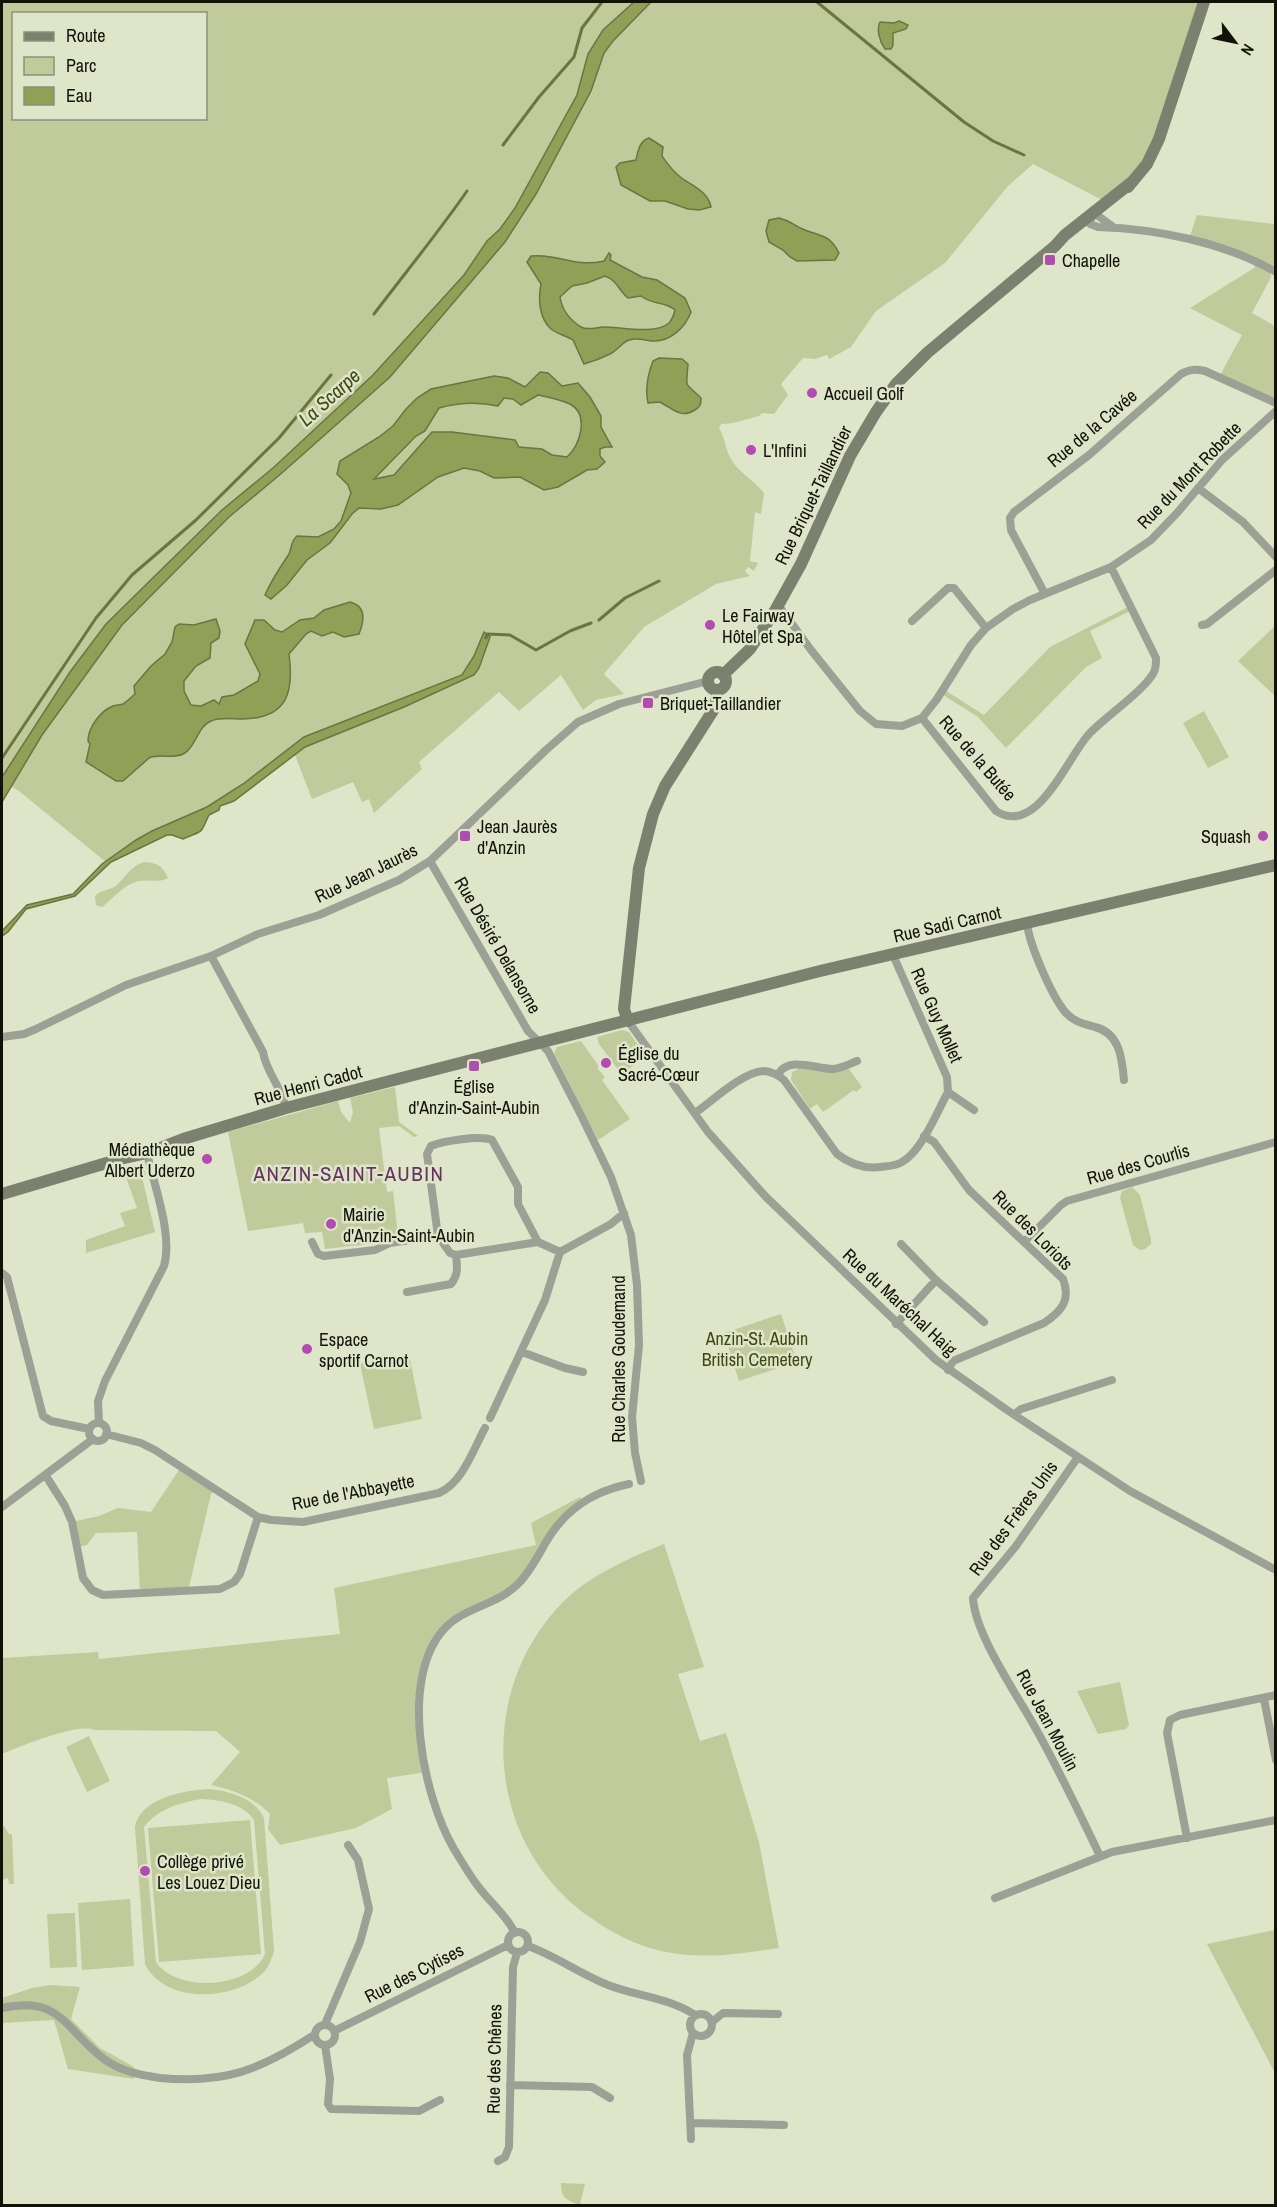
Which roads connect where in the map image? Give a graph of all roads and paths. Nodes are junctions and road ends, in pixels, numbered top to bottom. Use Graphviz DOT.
graph roads {
  1 [pos="1204,2"];
  2 [pos="1094,217"];
  3 [pos="1275,272"];
  4 [pos="1275,403"];
  5 [pos="1275,411"];
  6 [pos="1198,488"];
  7 [pos="1275,557"];
  8 [pos="1111,567"];
  9 [pos="1275,570"];
  10 [pos="1045,594"];
  11 [pos="776,609"];
  12 [pos="912,621"];
  13 [pos="1202,625"];
  14 [pos="986,628"];
  15 [pos="712,686"];
  16 [pos="922,718"];
  17 [pos="430,861"];
  18 [pos="1275,865"];
  19 [pos="1027,923"];
  20 [pos="893,955"];
  21 [pos="211,956"];
  22 [pos="628,1021"];
  23 [pos="2,1037"];
  24 [pos="540,1043"];
  25 [pos="857,1061"];
  26 [pos="778,1074"];
  27 [pos="1124,1080"];
  28 [pos="948,1092"];
  29 [pos="286,1108"];
  30 [pos="974,1110"];
  31 [pos="695,1113"];
  32 [pos="924,1136"];
  33 [pos="1275,1142"];
  34 [pos="147,1154"];
  35 [pos="2,1194"];
  36 [pos="624,1214"];
  37 [pos="438,1236"];
  38 [pos="312,1242"];
  39 [pos="538,1242"];
  40 [pos="1024,1242"];
  41 [pos="901,1244"];
  42 [pos="560,1252"];
  43 [pos="456,1255"];
  44 [pos="2,1273"];
  45 [pos="936,1280"];
  46 [pos="407,1292"];
  47 [pos="984,1322"];
  48 [pos="896,1324"];
  49 [pos="522,1352"];
  50 [pos="948,1370"];
  51 [pos="583,1372"];
  52 [pos="1112,1380"];
  53 [pos="1015,1414"];
  54 [pos="490,1418"];
  55 [pos="99,1423"];
  56 [pos="485,1428"];
  57 [pos="89,1430"];
  58 [pos="106,1434"];
  59 [pos="93,1439"];
  60 [pos="1078,1457"];
  61 [pos="46,1476"];
  62 [pos="641,1480"];
  63 [pos="629,1484"];
  64 [pos="2,1507"];
  65 [pos="258,1517"];
  66 [pos="1275,1570"];
  67 [pos="973,1598"];
  68 [pos="1275,1695"];
  69 [pos="1264,1698"];
  70 [pos="1275,1760"];
  71 [pos="1275,1820"];
  72 [pos="1187,1838"];
  73 [pos="348,1845"];
  74 [pos="1100,1856"];
  75 [pos="995,1898"];
  76 [pos="515,1933"];
  77 [pos="508,1945"];
  78 [pos="528,1946"];
  79 [pos="517,1953"];
  80 [pos="2,2008"];
  81 [pos="778,2014"];
  82 [pos="695,2016"];
  83 [pos="712,2022"];
  84 [pos="326,2024"];
  85 [pos="334,2031"];
  86 [pos="693,2033"];
  87 [pos="314,2035"];
  88 [pos="325,2045"];
  89 [pos="510,2085"];
  90 [pos="610,2098"];
  91 [pos="440,2100"];
  92 [pos="692,2123"];
  93 [pos="784,2125"];
  94 [pos="691,2139"];
  95 [pos="498,2161"];
  1 -- 2 [label="main road, Rue Briquet-Taillandier"];
  2 -- 3 [label="street"];
  2 -- 11 [label="main road, Rue Briquet-Taillandier"];
  4 -- 10 [label="street, Rue de la Cavée"];
  5 -- 6 [label="street, Rue du Mont Robette"];
  6 -- 7 [label="street"];
  6 -- 8 [label="street, Rue du Mont Robette"];
  8 -- 10 [label="street, Rue du Mont Robette"];
  8 -- 16 [label="street, Rue de la Butée"];
  9 -- 13 [label="street"];
  10 -- 14 [label="street, Rue du Mont Robette"];
  11 -- 15 [label="main road, Rue Briquet-Taillandier"];
  11 -- 16 [label="street"];
  12 -- 14 [label="street"];
  14 -- 16 [label="street, Rue du Mont Robette"];
  15 -- 17 [label="street, Rue Jean Jaurès"];
  15 -- 22 [label="main road"];
  17 -- 21 [label="street, Rue Jean Jaurès"];
  17 -- 24 [label="street, Rue Désiré Delansorne"];
  18 -- 19 [label="main road, Rue Sadi Carnot"];
  19 -- 20 [label="main road, Rue Sadi Carnot"];
  19 -- 27 [label="street"];
  20 -- 22 [label="main road, Rue Sadi Carnot"];
  20 -- 28 [label="street, Rue Guy Mollet"];
  21 -- 23 [label="street, Rue Jean Jaurès"];
  21 -- 29 [label="street"];
  22 -- 24 [label="main road, Rue Henri Cadot"];
  22 -- 31 [label="street, Rue du Maréchal Haig"];
  24 -- 29 [label="main road, Rue Henri Cadot"];
  24 -- 36 [label="street, Rue Charles Goudemand"];
  25 -- 26 [label="street"];
  26 -- 31 [label="street"];
  26 -- 32 [label="street"];
  28 -- 30 [label="street, Rue Guy Mollet"];
  28 -- 32 [label="street"];
  29 -- 34 [label="main road, Rue Henri Cadot"];
  31 -- 48 [label="street, Rue du Maréchal Haig"];
  32 -- 40 [label="street, Rue des Loriots"];
  33 -- 40 [label="street, Rue des Courlis"];
  34 -- 35 [label="main road, Rue Henri Cadot"];
  34 -- 55 [label="street"];
  36 -- 42 [label="street"];
  36 -- 62 [label="street, Rue Charles Goudemand"];
  37 -- 38 [label="street"];
  37 -- 39 [label="street"];
  37 -- 43 [label="street"];
  39 -- 42 [label="street"];
  39 -- 43 [label="street"];
  40 -- 50 [label="street, Rue des Loriots"];
  41 -- 45 [label="street"];
  42 -- 49 [label="street"];
  43 -- 46 [label="street"];
  44 -- 57 [label="street"];
  45 -- 47 [label="street"];
  45 -- 48 [label="street"];
  48 -- 50 [label="street, Rue du Maréchal Haig"];
  49 -- 51 [label="street"];
  49 -- 54 [label="street"];
  50 -- 53 [label="street, Rue du Maréchal Haig"];
  52 -- 53 [label="street"];
  53 -- 60 [label="street, Rue du Maréchal Haig"];
  55 -- 57 [label="street"];
  55 -- 58 [label="street"];
  56 -- 65 [label="street, Rue de l'Abbayette"];
  57 -- 59 [label="street"];
  58 -- 59 [label="street"];
  58 -- 65 [label="street, Rue de l'Abbayette"];
  59 -- 61 [label="street"];
  60 -- 66 [label="street, Rue du Maréchal Haig"];
  60 -- 67 [label="street, Rue des Frères Unis"];
  61 -- 64 [label="street"];
  61 -- 65 [label="street"];
  63 -- 76 [label="street"];
  67 -- 74 [label="street, Rue Jean Moulin"];
  68 -- 69 [label="street"];
  69 -- 70 [label="street"];
  69 -- 72 [label="street"];
  71 -- 72 [label="street"];
  72 -- 74 [label="street"];
  73 -- 84 [label="street"];
  74 -- 75 [label="street"];
  76 -- 77 [label="street"];
  76 -- 78 [label="street"];
  77 -- 79 [label="street"];
  77 -- 85 [label="street, Rue des Cytises"];
  78 -- 79 [label="street"];
  78 -- 82 [label="street"];
  79 -- 89 [label="street, Rue des Chênes"];
  80 -- 87 [label="street"];
  81 -- 83 [label="street"];
  82 -- 83 [label="street"];
  82 -- 86 [label="street"];
  83 -- 86 [label="street"];
  84 -- 85 [label="street"];
  84 -- 87 [label="street"];
  85 -- 88 [label="street"];
  86 -- 92 [label="street"];
  87 -- 88 [label="street"];
  88 -- 91 [label="street"];
  89 -- 90 [label="street"];
  89 -- 95 [label="street, Rue des Chênes"];
  92 -- 93 [label="street"];
  92 -- 94 [label="street"];
}
